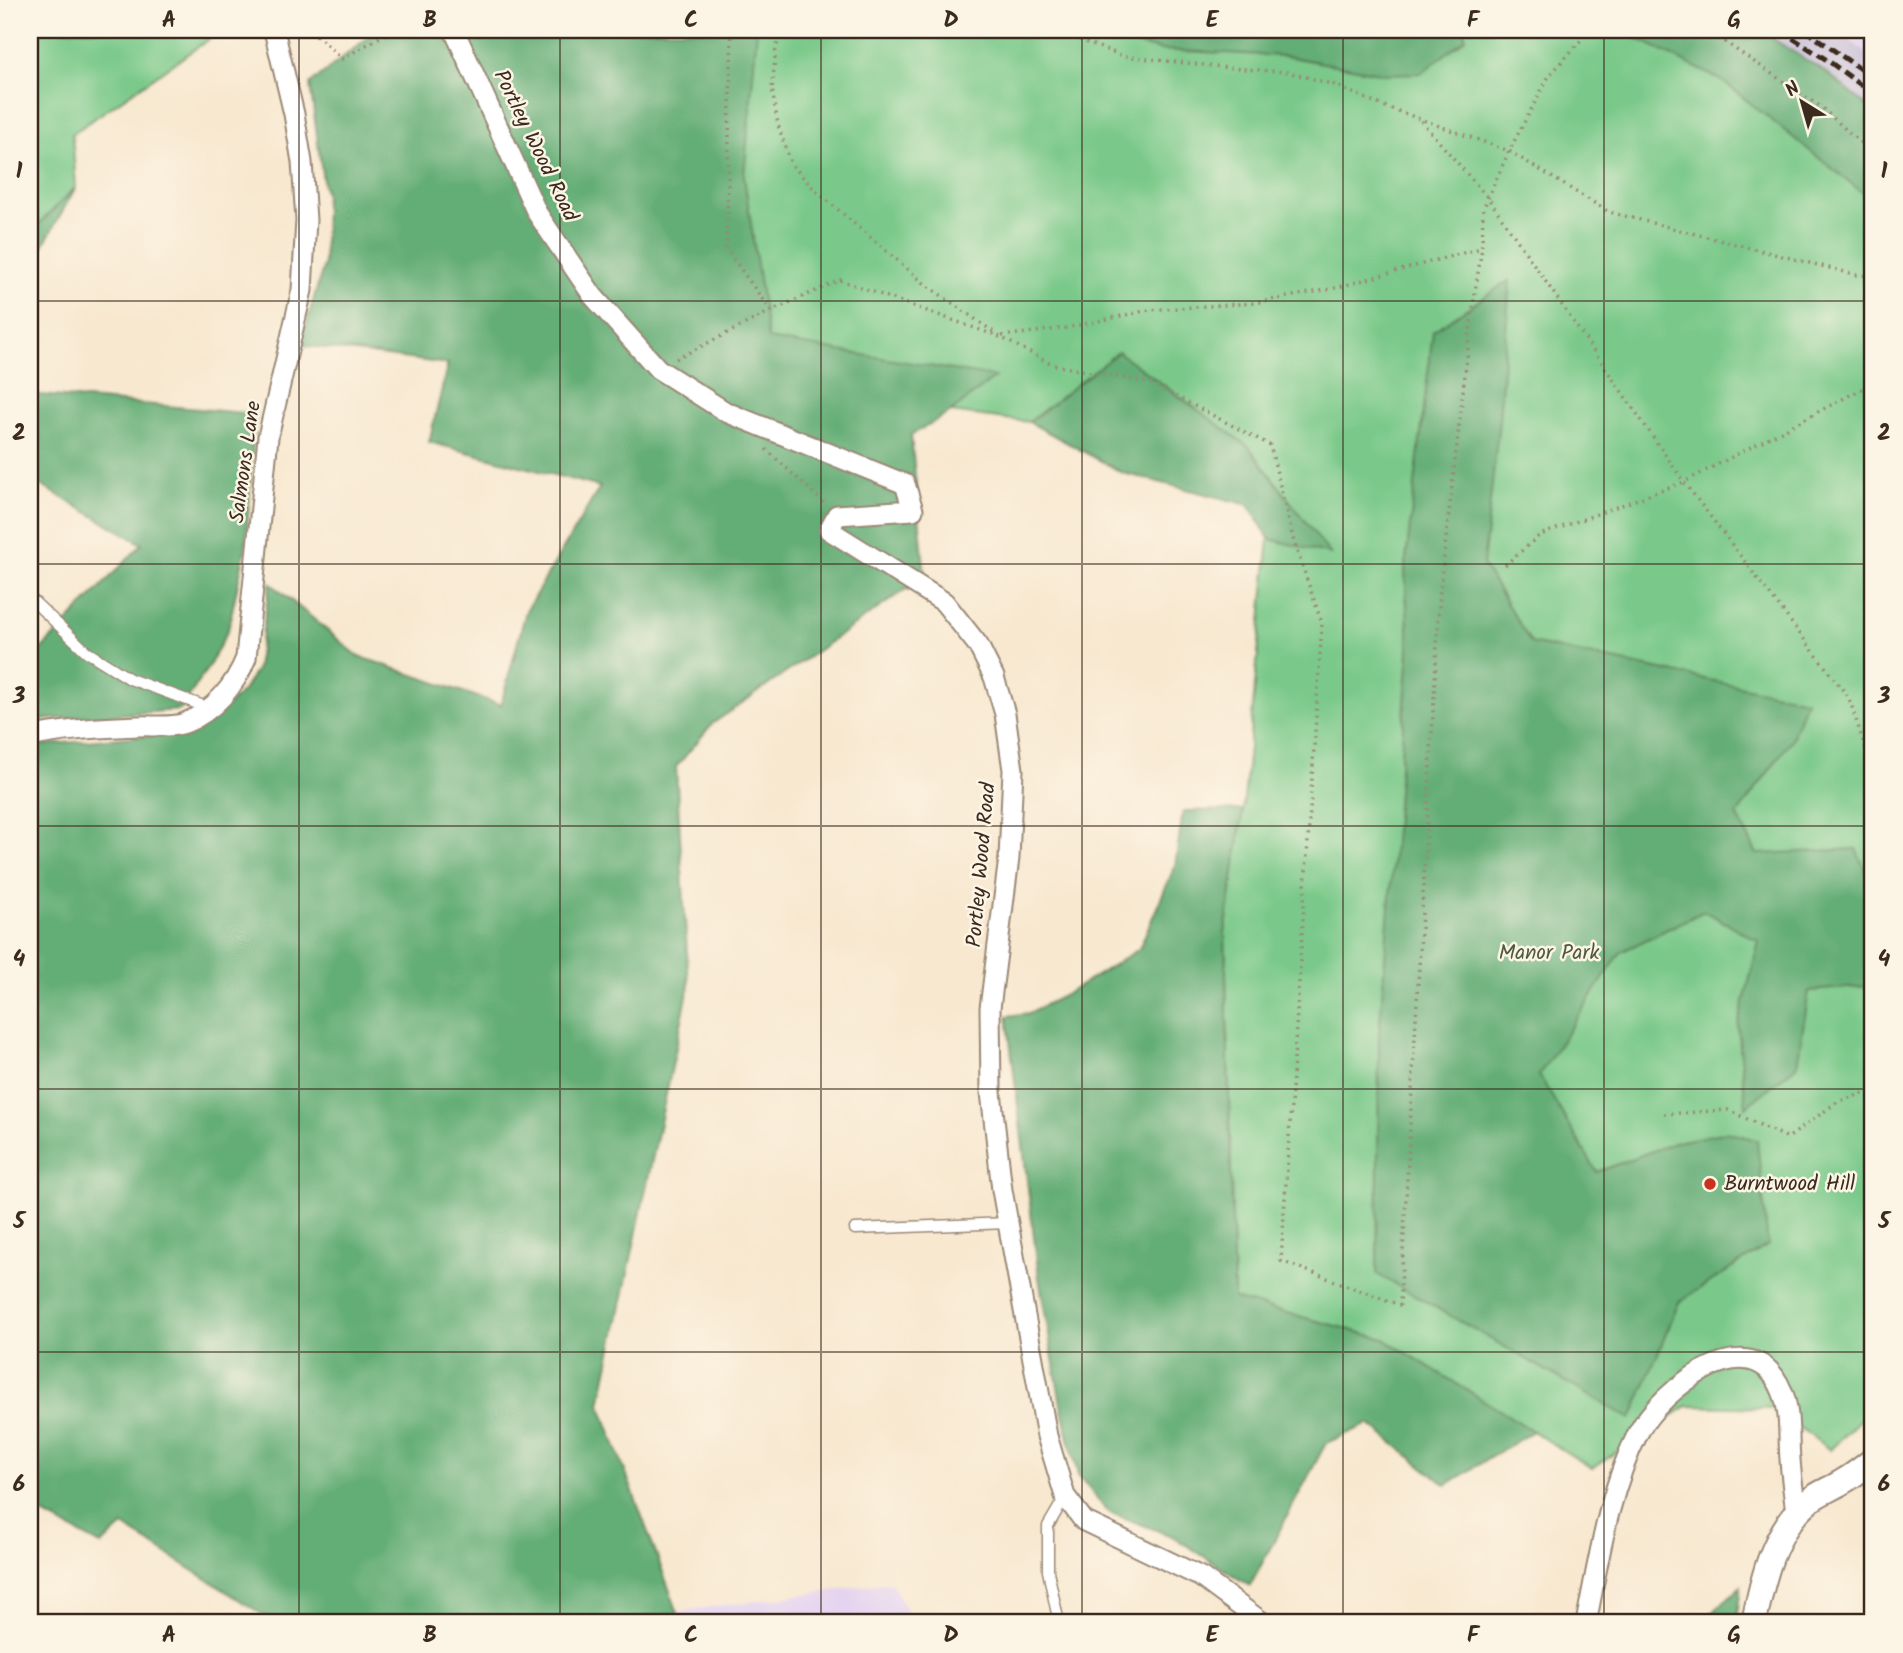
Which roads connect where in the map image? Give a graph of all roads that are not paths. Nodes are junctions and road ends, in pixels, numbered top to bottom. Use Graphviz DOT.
graph roads {
  1 [pos="274,30"];
  2 [pos="454,30"];
  3 [pos="30,598"];
  4 [pos="210,708"];
  5 [pos="30,737"];
  6 [pos="1008,1223"];
  7 [pos="855,1229"];
  8 [pos="1873,1460"];
  9 [pos="1065,1496"];
  10 [pos="1796,1513"];
  11 [pos="1059,1623"];
  12 [pos="1263,1623"];
  13 [pos="1586,1623"];
  14 [pos="1754,1623"];
  1 -- 4 [label="street, Salmons Lane"];
  2 -- 6 [label="street, Portley Wood Road"];
  3 -- 4 [label="lane"];
  4 -- 5 [label="street, Salmons Lane"];
  6 -- 7 [label="lane"];
  6 -- 9 [label="street, Portley Wood Road"];
  8 -- 10 [label="street"];
  9 -- 11 [label="lane"];
  9 -- 12 [label="street, Portley Wood Road"];
  10 -- 13 [label="street"];
  10 -- 14 [label="street"];
}
